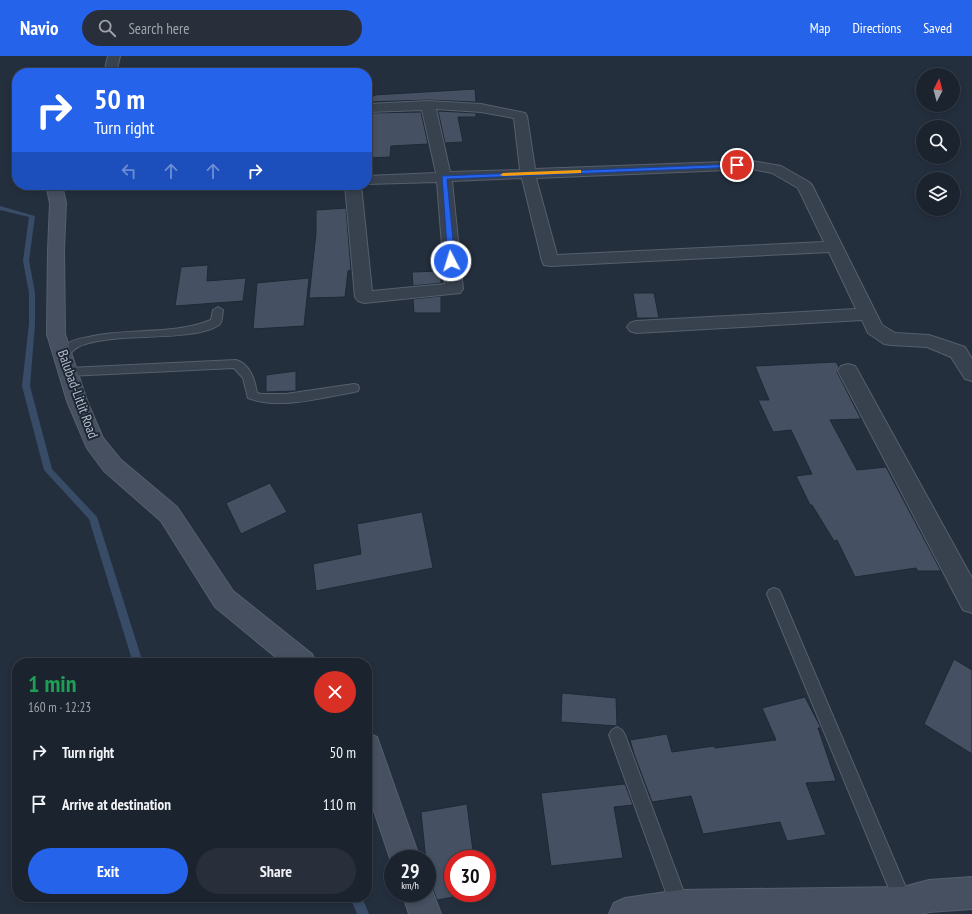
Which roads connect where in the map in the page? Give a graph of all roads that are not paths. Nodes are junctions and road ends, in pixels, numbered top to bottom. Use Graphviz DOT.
graph roads {
  1 [pos="114,56"];
  2 [pos="111,68"];
  3 [pos="428,105"];
  4 [pos="372,108"];
  5 [pos="528,174"];
  6 [pos="444,177"];
  7 [pos="372,180"];
  8 [pos="55,190"];
  9 [pos="353,190"];
  10 [pos="834,247"];
  11 [pos="218,310"];
  12 [pos="867,314"];
  13 [pos="636,327"];
  14 [pos="65,364"];
  15 [pos="848,370"];
  16 [pos="972,374"];
  17 [pos="354,388"];
  18 [pos="774,594"];
  19 [pos="972,602"];
  20 [pos="297,658"];
  21 [pos="617,735"];
  22 [pos="372,762"];
  23 [pos="402,850"];
  24 [pos="972,893"];
  25 [pos="421,902"];
  26 [pos="922,904"];
  27 [pos="680,906"];
  28 [pos="425,914"];
  29 [pos="625,914"];
  1 -- 2 [label="street"];
  3 -- 4 [label="street"];
  3 -- 5 [label="street"];
  3 -- 6 [label="street"];
  5 -- 6 [label="street"];
  5 -- 10 [label="street"];
  5 -- 10 [label="street"];
  6 -- 7 [label="street"];
  6 -- 9 [label="street"];
  8 -- 14 [label="street, Balubad-Litlit Road"];
  10 -- 12 [label="street"];
  11 -- 14 [label="lane"];
  12 -- 13 [label="street"];
  12 -- 16 [label="street"];
  14 -- 17 [label="lane"];
  14 -- 20 [label="street, Balubad-Litlit Road"];
  15 -- 19 [label="street"];
  18 -- 26 [label="lane"];
  21 -- 27 [label="lane"];
  22 -- 23 [label="street"];
  24 -- 26 [label="street"];
  25 -- 28 [label="street"];
  26 -- 27 [label="street"];
  27 -- 29 [label="street"];
}
